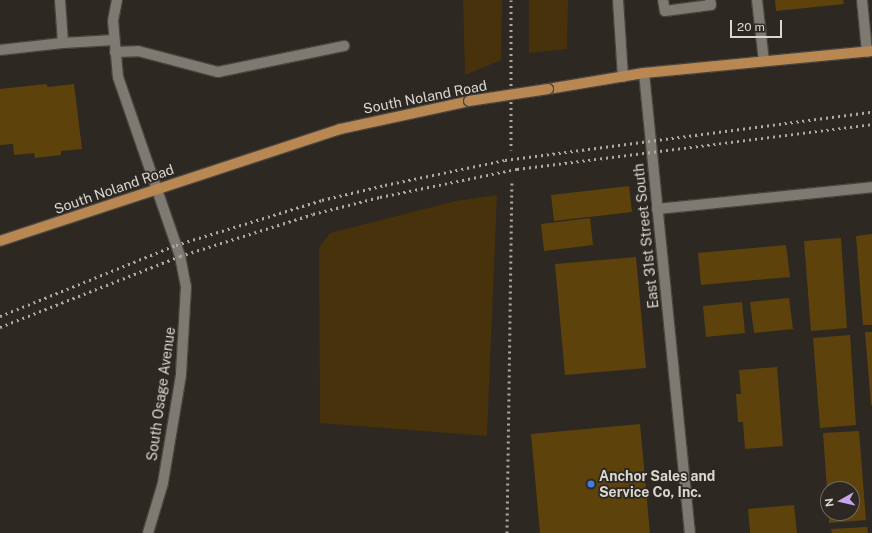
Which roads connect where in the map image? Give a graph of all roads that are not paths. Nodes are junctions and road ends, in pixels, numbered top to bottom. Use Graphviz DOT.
graph roads {
  1 [pos="60,0"];
  2 [pos="117,0"];
  3 [pos="618,0"];
  4 [pos="663,0"];
  5 [pos="710,0"];
  6 [pos="757,0"];
  7 [pos="862,0"];
  8 [pos="114,40"];
  9 [pos="62,43"];
  10 [pos="344,46"];
  11 [pos="0,50"];
  12 [pos="870,51"];
  13 [pos="115,52"];
  14 [pos="764,62"];
  15 [pos="644,73"];
  16 [pos="624,77"];
  17 [pos="872,187"];
  18 [pos="157,189"];
  19 [pos="657,210"];
  20 [pos="0,241"];
  21 [pos="148,533"];
  22 [pos="690,533"];
  1 -- 9 [label="street"];
  2 -- 8 [label="street, South Osage Avenue"];
  3 -- 16 [label="street"];
  4 -- 5 [label="street"];
  6 -- 14 [label="street"];
  7 -- 12 [label="street"];
  8 -- 9 [label="street"];
  8 -- 13 [label="street, South Osage Avenue"];
  9 -- 11 [label="street"];
  10 -- 13 [label="street"];
  12 -- 14 [label="main road, South Noland Road"];
  13 -- 18 [label="street, South Osage Avenue"];
  14 -- 15 [label="main road, South Noland Road"];
  15 -- 16 [label="main road, South Noland Road"];
  15 -- 19 [label="street, East 31st Street South"];
  16 -- 18 [label="main road, South Noland Road, bridge"];
  17 -- 19 [label="street"];
  18 -- 20 [label="main road, South Noland Road"];
  18 -- 21 [label="street, South Osage Avenue"];
  19 -- 22 [label="street, East 31st Street South"];
}
